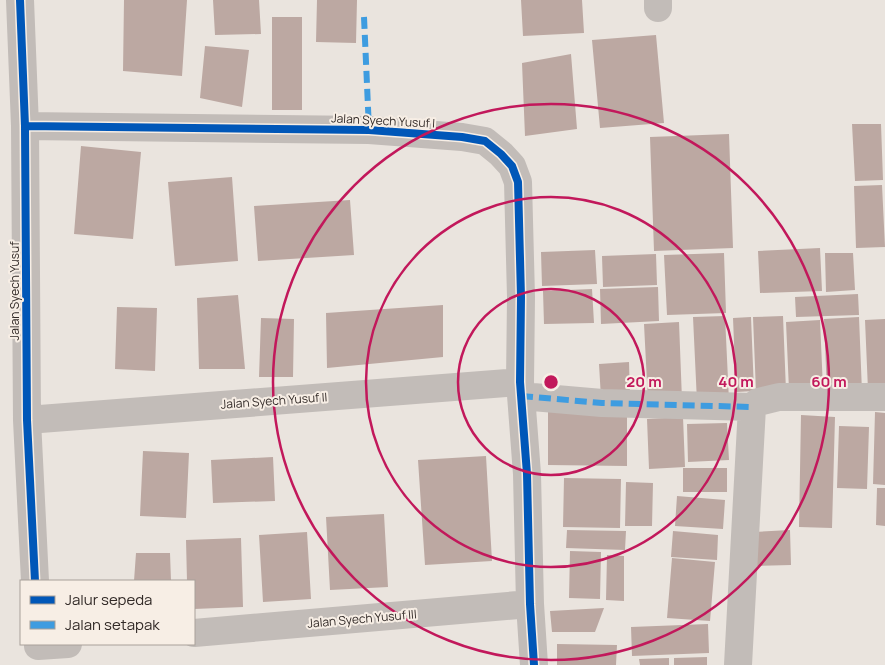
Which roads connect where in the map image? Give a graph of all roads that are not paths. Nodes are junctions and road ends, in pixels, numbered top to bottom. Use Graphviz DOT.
graph roads {
  1 [pos="20,0"];
  2 [pos="25,126"];
  3 [pos="521,389"];
  4 [pos="885,397"];
  5 [pos="752,407"];
  6 [pos="27,420"];
  7 [pos="35,580"];
  8 [pos="530,604"];
  9 [pos="195,633"];
  10 [pos="64,645"];
  11 [pos="38,652"];
  12 [pos="534,665"];
  13 [pos="738,665"];
  1 -- 2 [label="street, Jalan Syech Yusuf"];
  2 -- 3 [label="street, Jalan Syech Yusuf I"];
  2 -- 6 [label="street, Jalan Syech Yusuf"];
  3 -- 5 [label="street, Jalan Syech Yusuf II"];
  3 -- 6 [label="street, Jalan Syech Yusuf II"];
  3 -- 8 [label="street, Jalan Syech Yusuf I"];
  4 -- 5 [label="street"];
  5 -- 13 [label="street"];
  6 -- 7 [label="street, Jalan Syech Yusuf"];
  8 -- 9 [label="street, Jalan Syech Yusuf III"];
  8 -- 12 [label="street, Jalan Syech Yusuf I"];
  10 -- 11 [label="street"];
}
